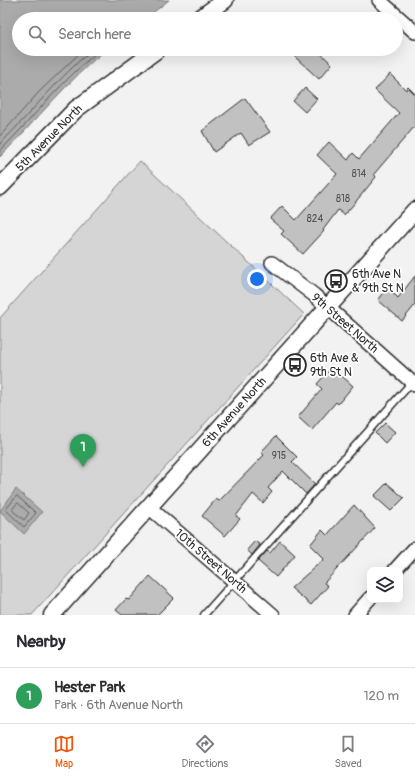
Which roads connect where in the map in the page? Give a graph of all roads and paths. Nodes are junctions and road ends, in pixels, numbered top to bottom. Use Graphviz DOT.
graph roads {
  1 [pos="225,0"];
  2 [pos="379,0"];
  3 [pos="209,12"];
  4 [pos="392,12"];
  5 [pos="403,21"];
  6 [pos="415,32"];
  7 [pos="148,56"];
  8 [pos="0,187"];
  9 [pos="415,210"];
  10 [pos="272,263"];
  11 [pos="328,307"];
  12 [pos="414,382"];
  13 [pos="149,507"];
  14 [pos="415,548"];
  15 [pos="398,567"];
  16 [pos="234,581"];
  17 [pos="367,601"];
  18 [pos="52,615"];
  19 [pos="204,615"];
  20 [pos="273,615"];
  21 [pos="355,615"];
  1 -- 3 [label="street"];
  2 -- 4 [label="street"];
  5 -- 6 [label="street"];
  7 -- 8 [label="street, 5th Avenue North"];
  9 -- 11 [label="street, 6th Avenue North"];
  10 -- 11 [label="street, 9th Street North"];
  11 -- 12 [label="street, 9th Street North"];
  11 -- 13 [label="street, 6th Avenue North"];
  12 -- 16 [label="lane"];
  13 -- 16 [label="street, 10th Street North"];
  13 -- 18 [label="street, 6th Avenue North"];
  14 -- 15 [label="street"];
  16 -- 19 [label="lane"];
  16 -- 20 [label="street, 10th Street North"];
  17 -- 21 [label="street"];
}
